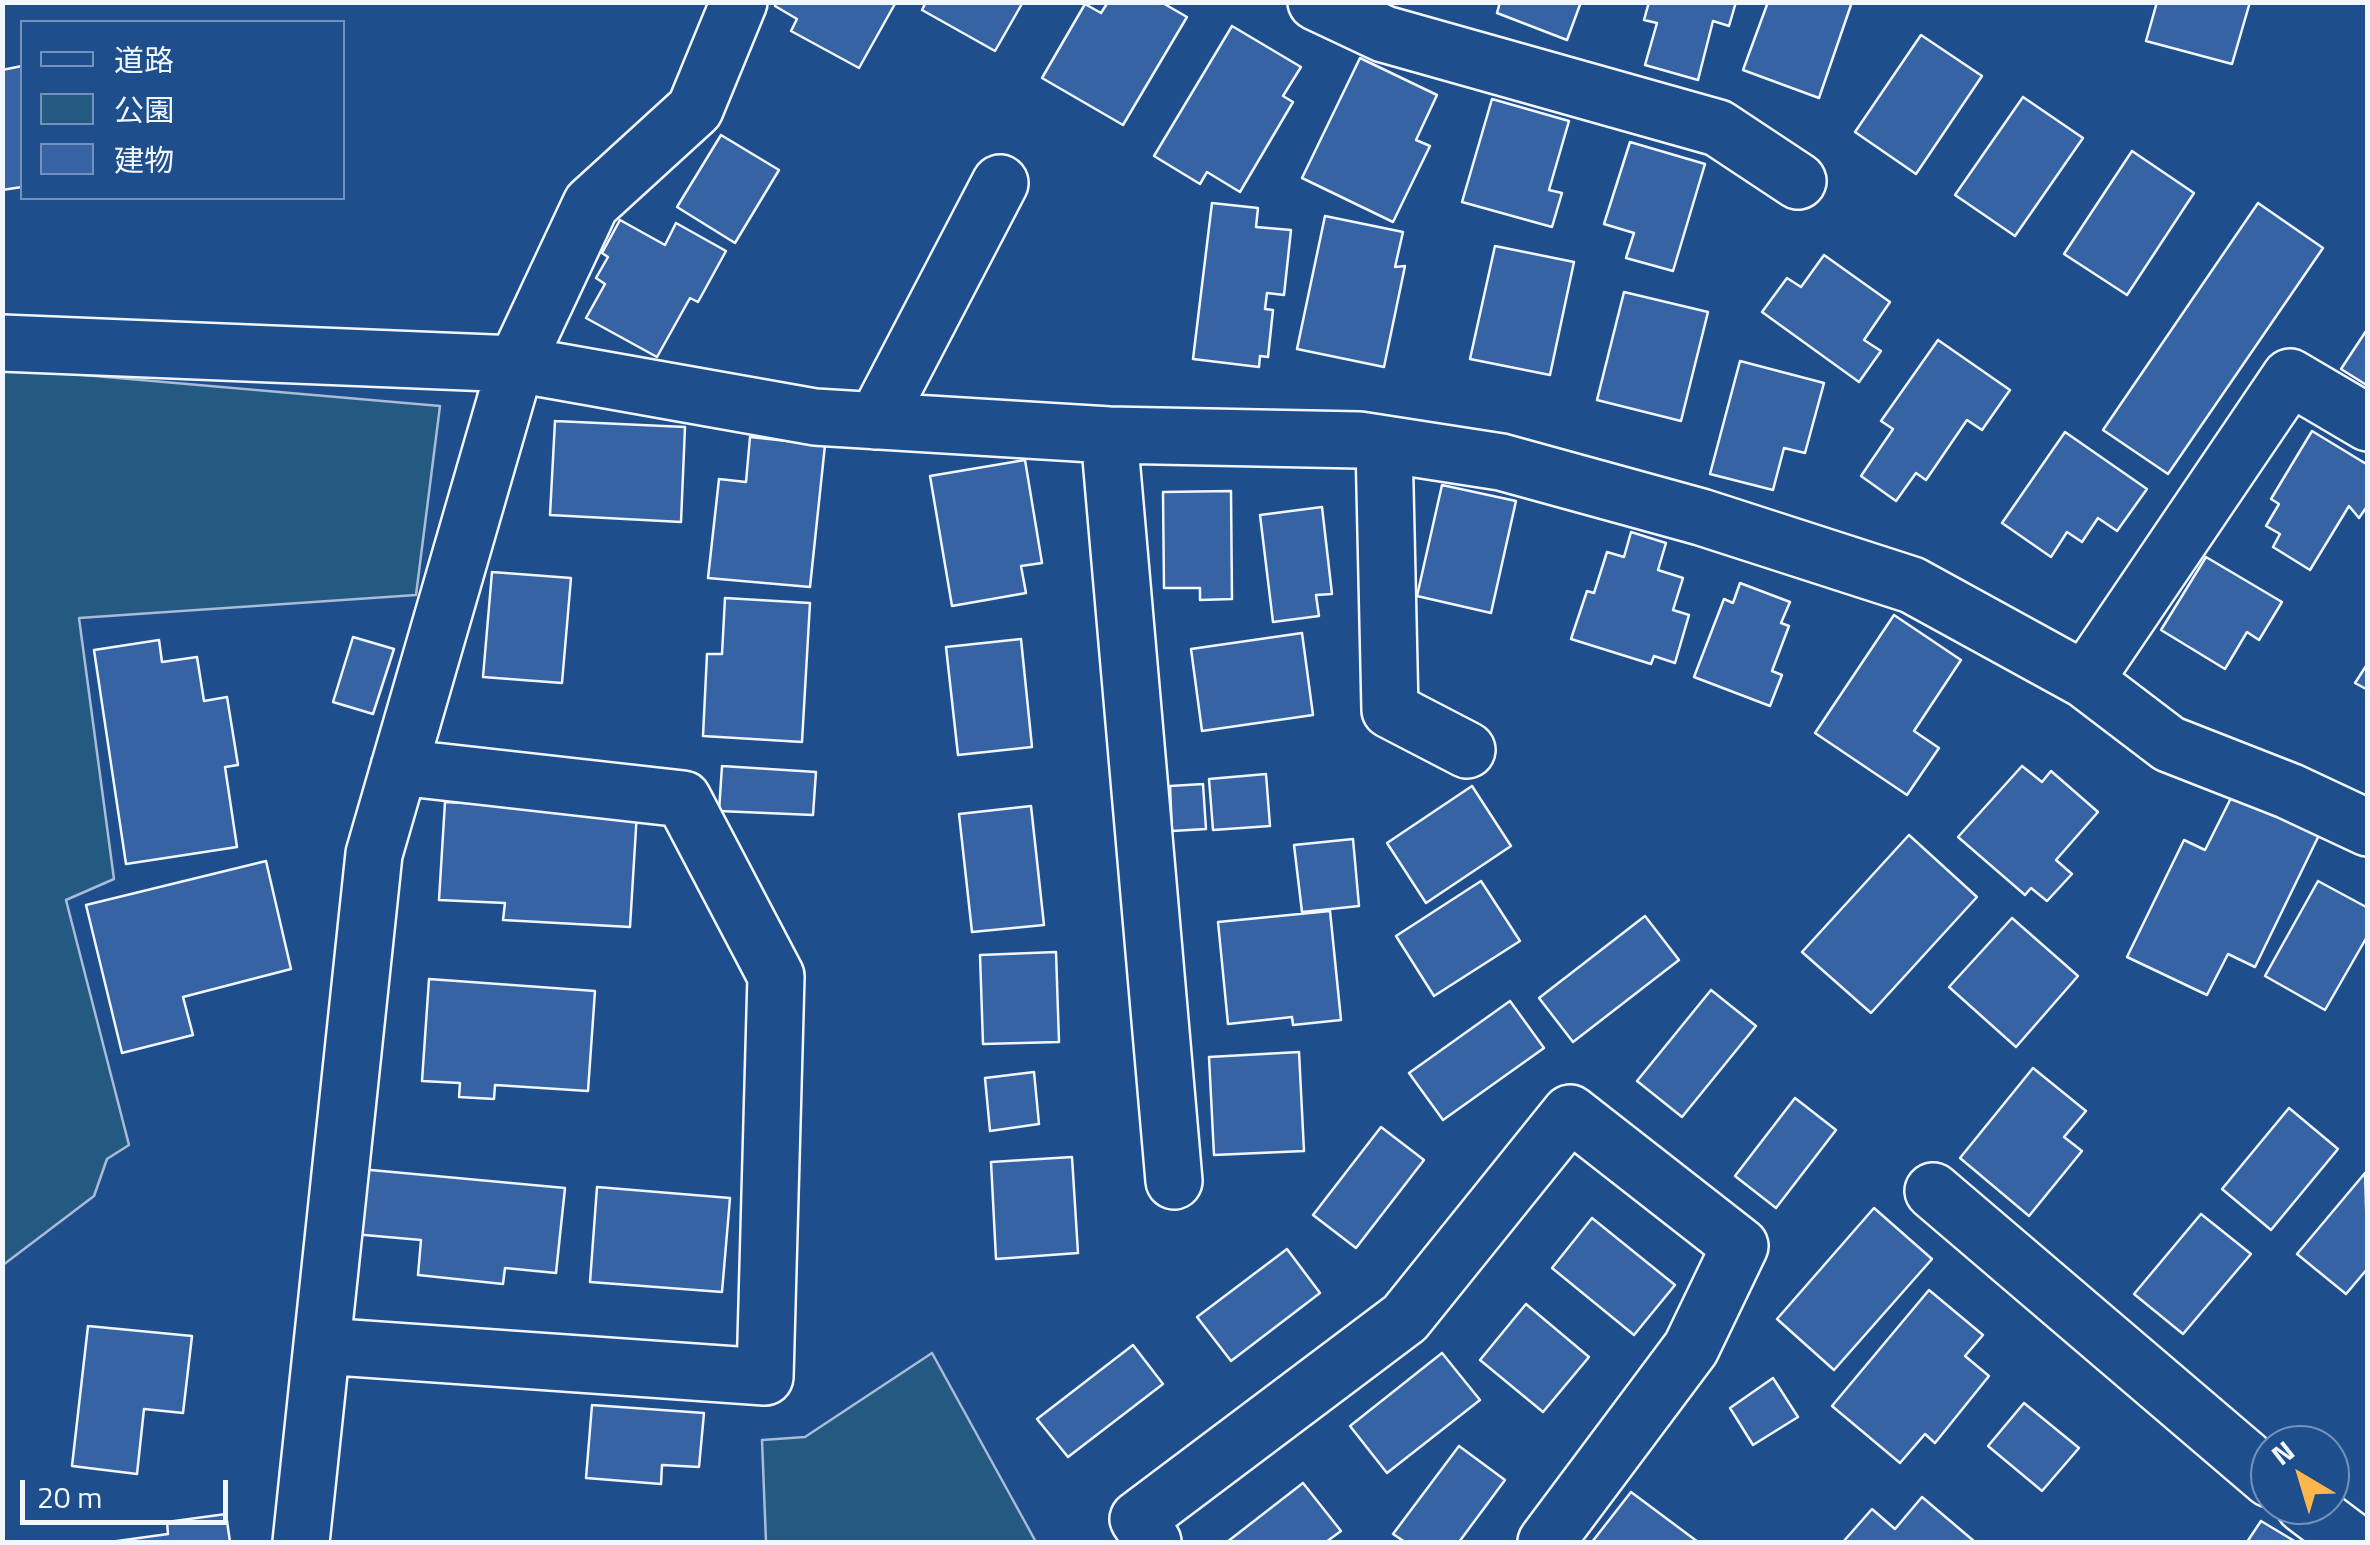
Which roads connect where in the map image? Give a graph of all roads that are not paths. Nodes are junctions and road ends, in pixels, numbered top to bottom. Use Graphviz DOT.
graph roads {
  1 [pos="739,2"];
  2 [pos="1316,2"];
  3 [pos="1798,181"];
  4 [pos="1000,183"];
  5 [pos="2,343"];
  6 [pos="516,364"];
  7 [pos="876,420"];
  8 [pos="2368,423"];
  9 [pos="1108,435"];
  10 [pos="1384,444"];
  11 [pos="2084,680"];
  12 [pos="1466,750"];
  13 [pos="399,767"];
  14 [pos="2368,828"];
  15 [pos="1174,1181"];
  16 [pos="1933,1190"];
  17 [pos="322,1346"];
  18 [pos="2250,1462"];
  19 [pos="2330,1525"];
  20 [pos="301,1542"];
  21 [pos="1153,1542"];
  22 [pos="1546,1542"];
  23 [pos="2353,1542"];
  1 -- 6 [label="street"];
  2 -- 3 [label="street"];
  4 -- 7 [label="street"];
  5 -- 6 [label="street"];
  6 -- 7 [label="street"];
  6 -- 13 [label="street"];
  7 -- 9 [label="street"];
  8 -- 11 [label="street"];
  9 -- 10 [label="street"];
  9 -- 15 [label="street"];
  10 -- 11 [label="street"];
  10 -- 12 [label="street"];
  11 -- 14 [label="street"];
  13 -- 17 [label="street"];
  13 -- 17 [label="street"];
  16 -- 18 [label="street"];
  17 -- 20 [label="street"];
  19 -- 23 [label="street"];
  21 -- 22 [label="street"];
}
